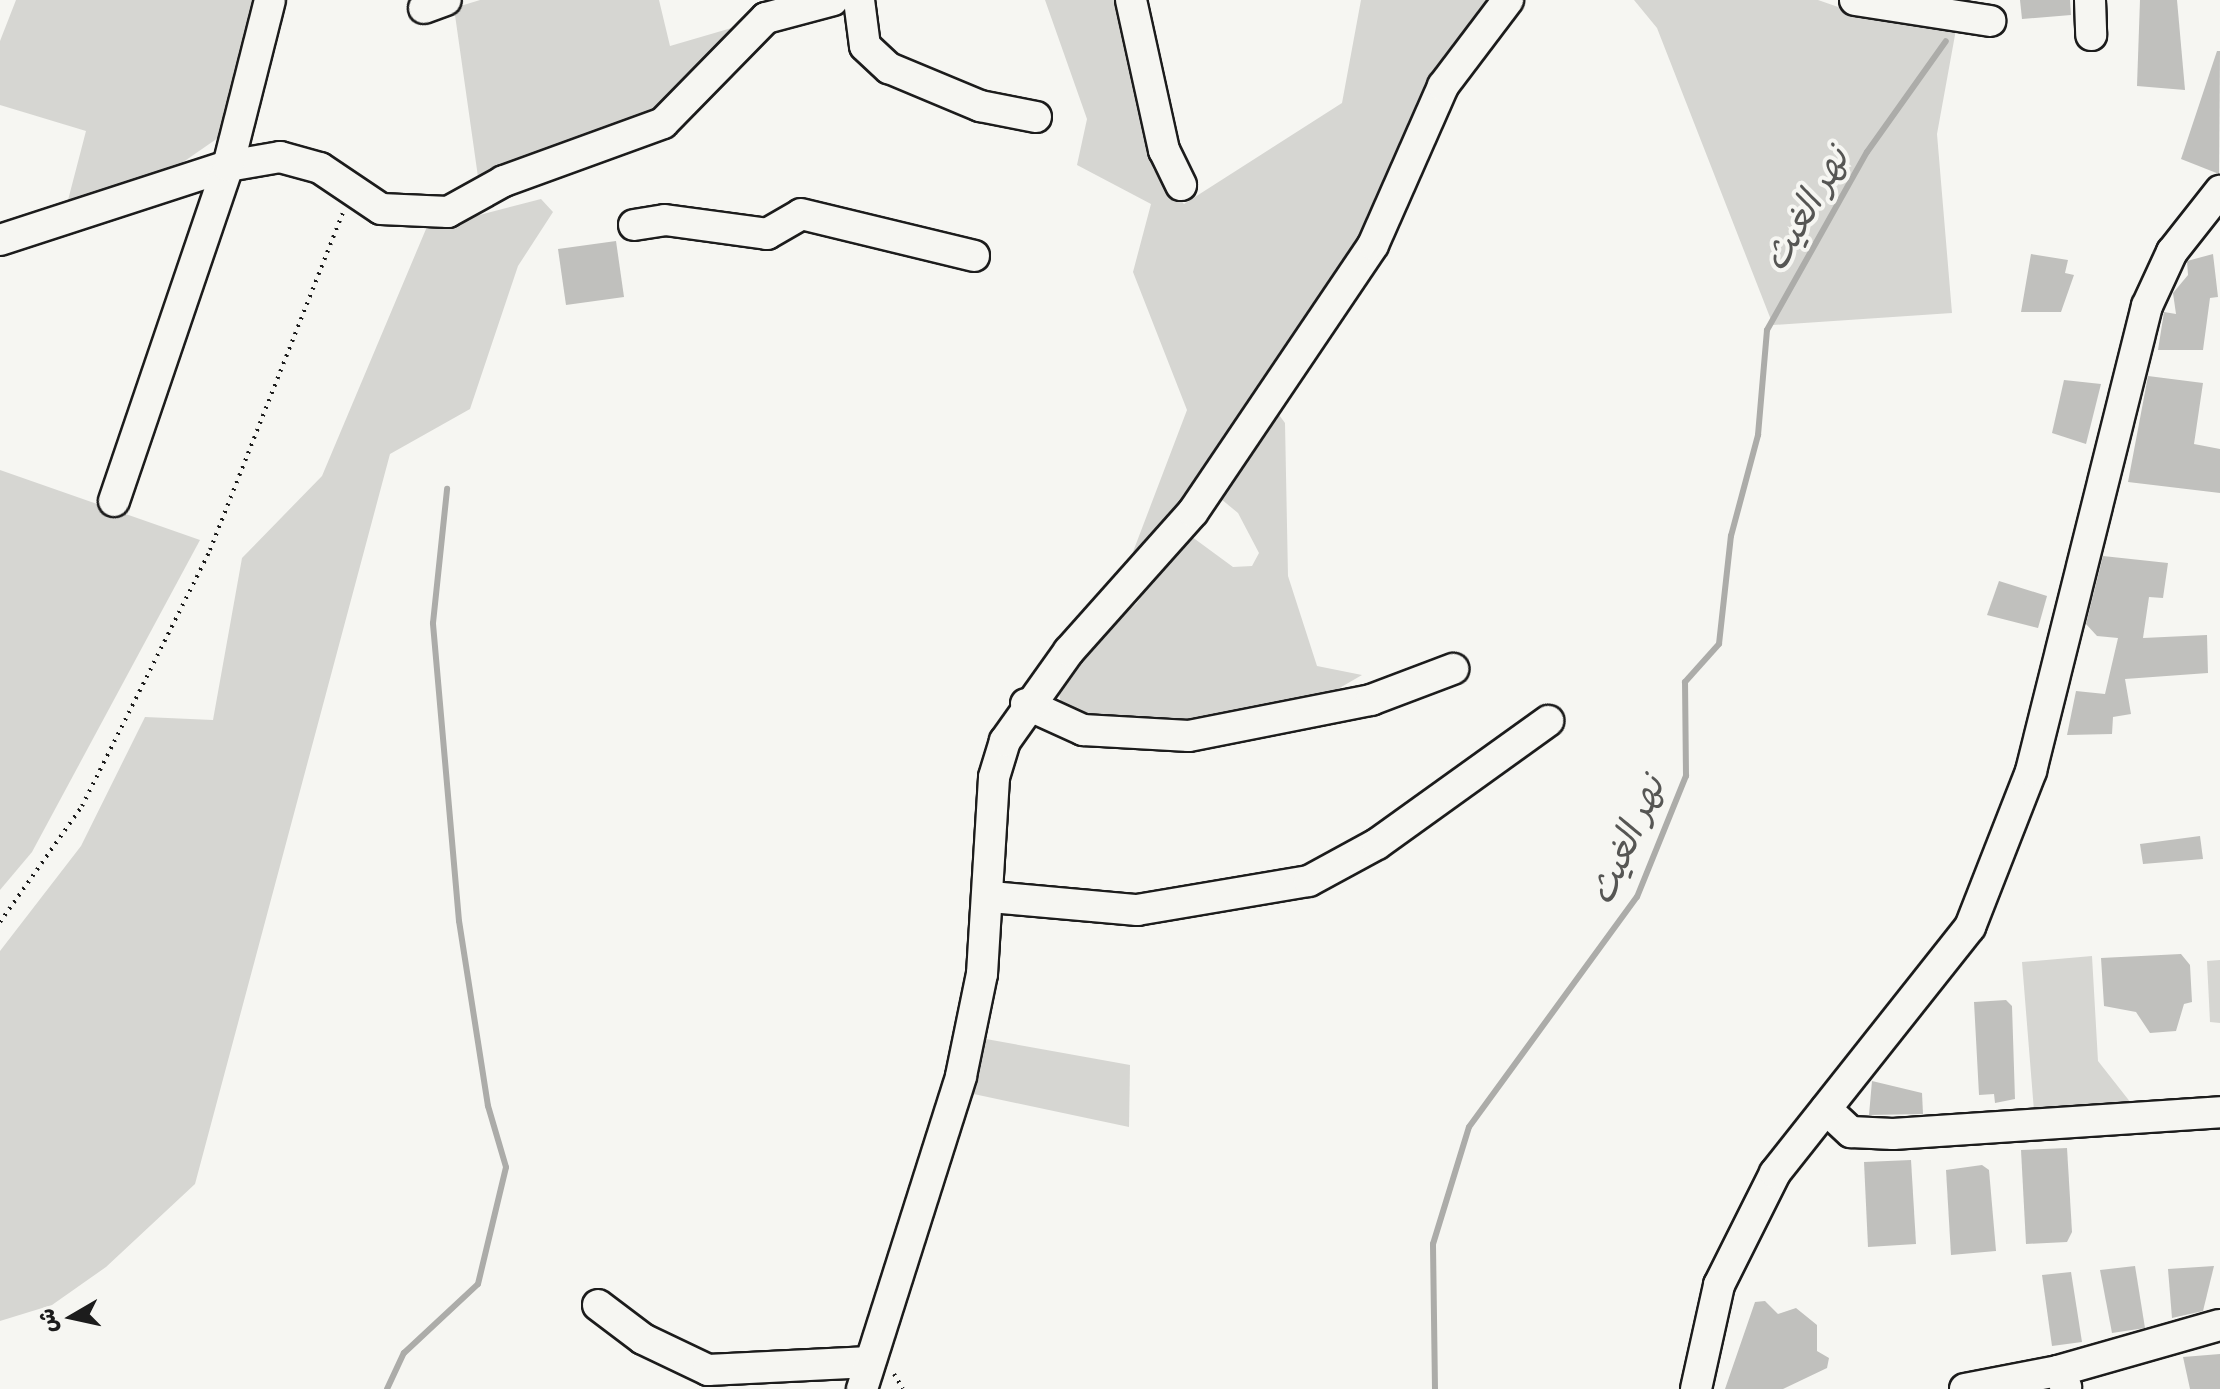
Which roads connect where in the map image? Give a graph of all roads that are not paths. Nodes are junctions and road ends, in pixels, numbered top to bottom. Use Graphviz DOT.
graph roads {
  1 [pos="270,0"];
  2 [pos="833,0"];
  3 [pos="859,0"];
  4 [pos="1131,0"];
  5 [pos="1508,0"];
  6 [pos="1855,0"];
  7 [pos="2090,0"];
  8 [pos="762,9"];
  9 [pos="1990,21"];
  10 [pos="2091,35"];
  11 [pos="1036,117"];
  12 [pos="228,166"];
  13 [pos="1181,185"];
  14 [pos="2220,191"];
  15 [pos="634,225"];
  16 [pos="0,240"];
  17 [pos="974,256"];
  18 [pos="114,501"];
  19 [pos="1453,669"];
  20 [pos="1026,704"];
  21 [pos="1548,721"];
  22 [pos="991,897"];
  23 [pos="1826,1109"];
  24 [pos="2220,1112"];
  25 [pos="598,1305"];
  26 [pos="2220,1325"];
  27 [pos="866,1376"];
  28 [pos="2063,1380"];
  29 [pos="1696,1389"];
  30 [pos="1965,1389"];
  1 -- 12 [label="street"];
  2 -- 8 [label="street"];
  3 -- 11 [label="street"];
  4 -- 13 [label="street"];
  5 -- 20 [label="street"];
  6 -- 9 [label="street"];
  7 -- 10 [label="street"];
  8 -- 12 [label="street"];
  12 -- 16 [label="street"];
  12 -- 18 [label="street"];
  14 -- 23 [label="street"];
  15 -- 17 [label="street"];
  19 -- 20 [label="street"];
  20 -- 22 [label="street"];
  21 -- 22 [label="street"];
  22 -- 27 [label="street"];
  23 -- 24 [label="street"];
  23 -- 29 [label="street"];
  25 -- 27 [label="street"];
  26 -- 28 [label="street"];
  28 -- 30 [label="street"];
}
